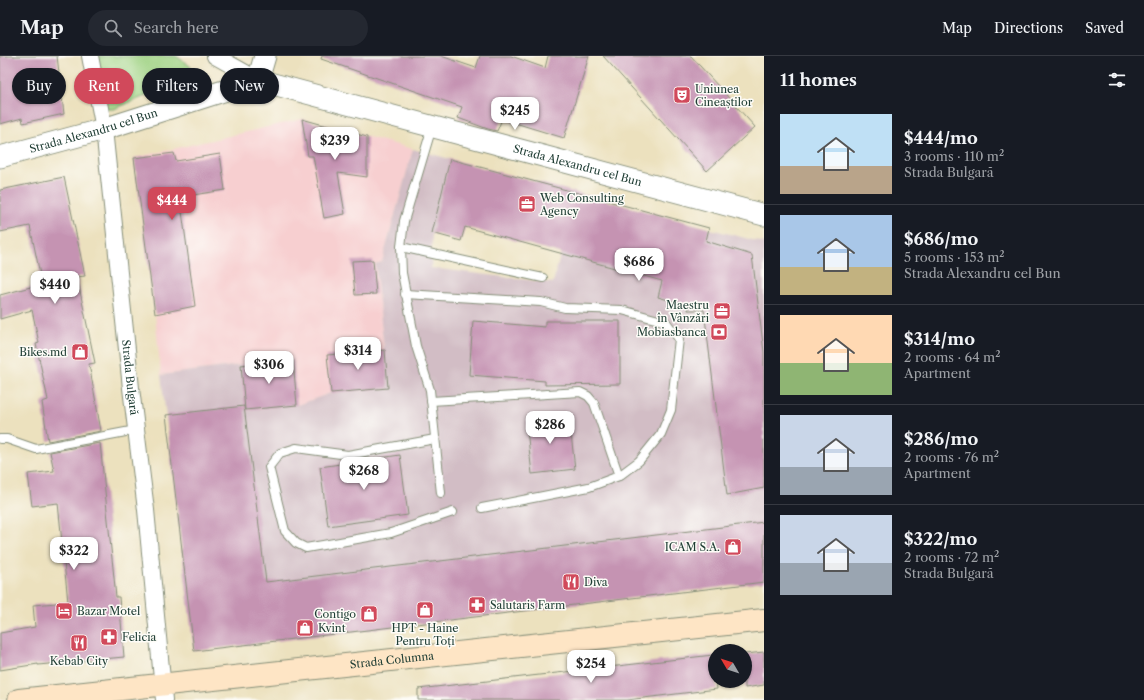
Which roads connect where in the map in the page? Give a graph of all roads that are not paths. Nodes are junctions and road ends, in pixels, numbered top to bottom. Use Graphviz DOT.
graph roads {
  1 [pos="90,56"];
  2 [pos="216,56"];
  3 [pos="265,56"];
  4 [pos="237,68"];
  5 [pos="262,68"];
  6 [pos="279,86"];
  7 [pos="220,92"];
  8 [pos="432,126"];
  9 [pos="104,129"];
  10 [pos="0,157"];
  11 [pos="764,215"];
  12 [pos="401,248"];
  13 [pos="543,278"];
  14 [pos="405,294"];
  15 [pos="431,402"];
  16 [pos="136,430"];
  17 [pos="0,439"];
  18 [pos="435,439"];
  19 [pos="619,476"];
  20 [pos="441,493"];
  21 [pos="482,508"];
  22 [pos="453,512"];
  23 [pos="764,620"];
  24 [pos="163,693"];
  25 [pos="19,700"];
  1 -- 9 [label="street, Strada Bulgară"];
  2 -- 4 [label="street"];
  3 -- 5 [label="street"];
  6 -- 8 [label="street, Strada Alexandru cel Bun"];
  7 -- 9 [label="street, Strada Alexandru cel Bun"];
  8 -- 11 [label="street, Strada Alexandru cel Bun"];
  8 -- 12 [label="lane"];
  9 -- 10 [label="street, Strada Alexandru cel Bun"];
  9 -- 16 [label="street, Strada Bulgară"];
  12 -- 13 [label="lane"];
  12 -- 14 [label="lane"];
  14 -- 15 [label="lane"];
  14 -- 19 [label="lane"];
  15 -- 18 [label="lane"];
  15 -- 19 [label="lane"];
  16 -- 17 [label="lane"];
  16 -- 24 [label="street, Strada Bulgară"];
  18 -- 20 [label="lane"];
  18 -- 22 [label="lane"];
  19 -- 21 [label="lane"];
  23 -- 24 [label="main road, Strada Columna"];
  24 -- 25 [label="main road, Strada Columna"];
}
